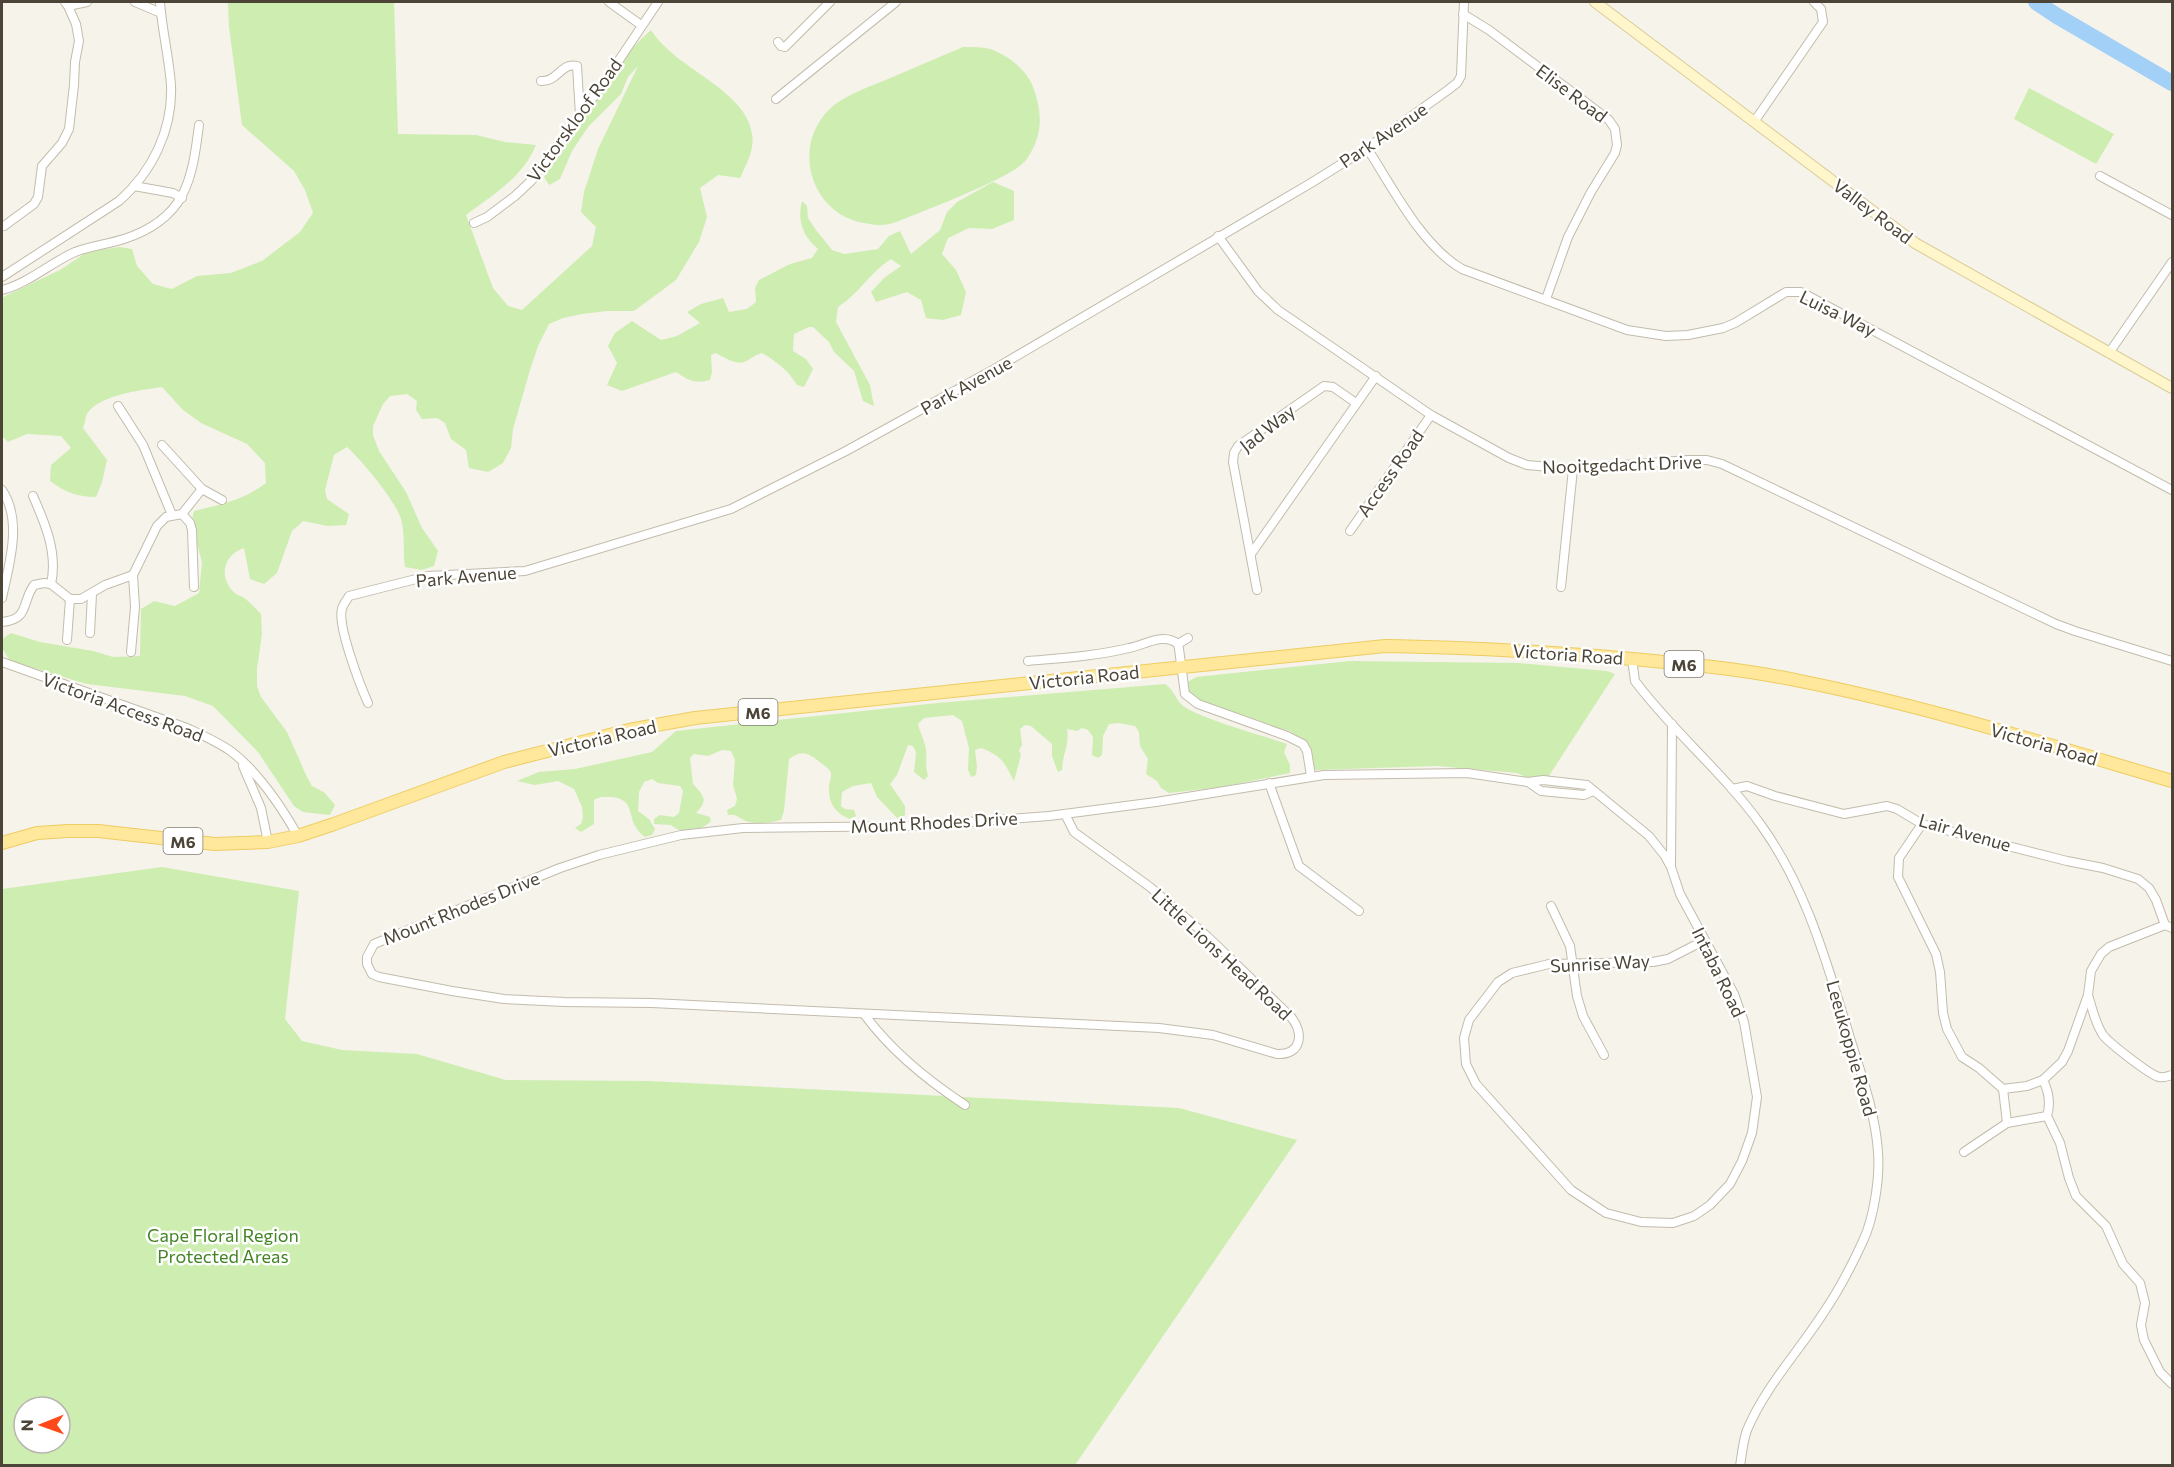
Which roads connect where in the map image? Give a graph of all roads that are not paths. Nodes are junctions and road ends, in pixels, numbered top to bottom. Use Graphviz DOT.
graph roads {
  1 [pos="87,2"];
  2 [pos="135,2"];
  3 [pos="160,2"];
  4 [pos="609,2"];
  5 [pos="658,2"];
  6 [pos="830,2"];
  7 [pos="896,2"];
  8 [pos="1464,2"];
  9 [pos="1595,2"];
  10 [pos="1814,2"];
  11 [pos="66,4"];
  12 [pos="161,14"];
  13 [pos="1463,14"];
  14 [pos="641,25"];
  15 [pos="778,42"];
  16 [pos="541,81"];
  17 [pos="776,99"];
  18 [pos="580,115"];
  19 [pos="1754,122"];
  20 [pos="199,125"];
  21 [pos="1367,148"];
  22 [pos="2100,177"];
  23 [pos="134,186"];
  24 [pos="182,198"];
  25 [pos="2172,215"];
  26 [pos="474,223"];
  27 [pos="4,226"];
  28 [pos="1218,236"];
  29 [pos="2172,262"];
  30 [pos="2,277"];
  31 [pos="2,290"];
  32 [pos="1546,299"];
  33 [pos="2109,353"];
  34 [pos="1376,376"];
  35 [pos="2172,388"];
  36 [pos="1356,403"];
  37 [pos="118,406"];
  38 [pos="1431,416"];
  39 [pos="162,445"];
  40 [pos="1573,469"];
  41 [pos="202,489"];
  42 [pos="2,490"];
  43 [pos="2172,490"];
  44 [pos="33,496"];
  45 [pos="222,500"];
  46 [pos="182,514"];
  47 [pos="172,515"];
  48 [pos="1350,531"];
  49 [pos="1251,554"];
  50 [pos="133,575"];
  51 [pos="51,584"];
  52 [pos="194,587"];
  53 [pos="1562,587"];
  54 [pos="1257,590"];
  55 [pos="92,594"];
  56 [pos="2,598"];
  57 [pos="70,598"];
  58 [pos="2,622"];
  59 [pos="90,633"];
  60 [pos="1188,638"];
  61 [pos="67,640"];
  62 [pos="1178,644"];
  63 [pos="131,651"];
  64 [pos="1632,659"];
  65 [pos="1028,661"];
  66 [pos="2172,661"];
  67 [pos="2,662"];
  68 [pos="1182,668"];
  69 [pos="368,703"];
  70 [pos="1672,724"];
  71 [pos="239,759"];
  72 [pos="1311,776"];
  73 [pos="2172,781"];
  74 [pos="1528,782"];
  75 [pos="1269,783"];
  76 [pos="1732,789"];
  77 [pos="1065,814"];
  78 [pos="1922,824"];
  79 [pos="298,836"];
  80 [pos="268,842"];
  81 [pos="2,843"];
  82 [pos="1671,867"];
  83 [pos="1551,906"];
  84 [pos="1359,911"];
  85 [pos="2169,927"];
  86 [pos="1705,940"];
  87 [pos="1573,963"];
  88 [pos="2088,995"];
  89 [pos="864,1014"];
  90 [pos="1284,1054"];
  91 [pos="1604,1054"];
  92 [pos="2172,1075"];
  93 [pos="2043,1080"];
  94 [pos="2003,1089"];
  95 [pos="965,1105"];
  96 [pos="2047,1116"];
  97 [pos="2007,1123"];
  98 [pos="1523,1136"];
  99 [pos="1964,1152"];
  100 [pos="2172,1384"];
  101 [pos="1740,1466"];
  1 -- 11 [label="street"];
  2 -- 12 [label="street"];
  3 -- 12 [label="street"];
  4 -- 14 [label="street"];
  5 -- 14 [label="street, Victorskloof Road"];
  6 -- 15 [label="street"];
  7 -- 17 [label="street"];
  8 -- 13 [label="street, Park Avenue"];
  9 -- 19 [label="street, Valley Road"];
  10 -- 19 [label="street"];
  11 -- 27 [label="street"];
  12 -- 23 [label="street"];
  13 -- 21 [label="street, Park Avenue"];
  13 -- 32 [label="street, Elise Road"];
  14 -- 18 [label="street, Victorskloof Road"];
  16 -- 18 [label="street"];
  18 -- 26 [label="street, Victorskloof Road"];
  19 -- 33 [label="street, Valley Road"];
  20 -- 24 [label="street"];
  21 -- 28 [label="street, Park Avenue"];
  21 -- 32 [label="street, Luisa Way"];
  22 -- 25 [label="street"];
  23 -- 24 [label="street"];
  23 -- 30 [label="street"];
  24 -- 31 [label="street"];
  28 -- 34 [label="street, Nooitgedacht Drive"];
  28 -- 69 [label="street, Park Avenue"];
  29 -- 33 [label="street"];
  32 -- 43 [label="street, Luisa Way"];
  33 -- 35 [label="street, Valley Road"];
  34 -- 36 [label="street"];
  34 -- 38 [label="street, Nooitgedacht Drive"];
  36 -- 49 [label="street"];
  36 -- 49 [label="street, Jad Way"];
  37 -- 47 [label="street"];
  38 -- 40 [label="street, Nooitgedacht Drive"];
  38 -- 48 [label="street, Access Road"];
  39 -- 41 [label="street"];
  40 -- 53 [label="street"];
  40 -- 66 [label="street, Nooitgedacht Drive"];
  41 -- 45 [label="street"];
  41 -- 46 [label="street"];
  42 -- 56 [label="street"];
  44 -- 51 [label="street"];
  46 -- 47 [label="street"];
  46 -- 52 [label="street"];
  47 -- 50 [label="street"];
  49 -- 54 [label="street, Jad Way"];
  50 -- 55 [label="street"];
  50 -- 63 [label="street"];
  51 -- 57 [label="street"];
  51 -- 58 [label="street"];
  55 -- 57 [label="street"];
  55 -- 59 [label="street"];
  57 -- 61 [label="street"];
  60 -- 62 [label="street"];
  62 -- 65 [label="street"];
  62 -- 68 [label="street"];
  64 -- 68 [label="main road, Victoria Road / M6"];
  64 -- 70 [label="street, Leeukoppie Road"];
  64 -- 73 [label="main road, Victoria Road / M6"];
  67 -- 71 [label="street, Victoria Access Road"];
  68 -- 72 [label="street"];
  68 -- 79 [label="main road, Victoria Road / M6"];
  70 -- 76 [label="street, Leeukoppie Road"];
  70 -- 82 [label="street, Intaba Road"];
  71 -- 79 [label="street, Victoria Access Road"];
  71 -- 80 [label="street, Victoria Access Road"];
  72 -- 74 [label="street, Mount Rhodes Drive"];
  72 -- 75 [label="street, Mount Rhodes Drive"];
  74 -- 82 [label="street, Intaba Road"];
  75 -- 77 [label="street, Mount Rhodes Drive"];
  75 -- 84 [label="street"];
  76 -- 78 [label="street, Lair Avenue"];
  76 -- 101 [label="street, Leeukoppie Road"];
  77 -- 89 [label="street, Mount Rhodes Drive"];
  77 -- 90 [label="street, Little Lions Head Road"];
  78 -- 85 [label="street, Lair Avenue"];
  78 -- 94 [label="street"];
  79 -- 80 [label="main road, Victoria Road / M6"];
  80 -- 81 [label="main road, Victoria Road / M6"];
  82 -- 86 [label="street, Intaba Road"];
  83 -- 87 [label="street"];
  85 -- 88 [label="street"];
  86 -- 87 [label="street, Sunrise Way"];
  86 -- 98 [label="street, Intaba Road"];
  87 -- 91 [label="street"];
  87 -- 98 [label="street, Sunrise Way"];
  88 -- 92 [label="street"];
  88 -- 93 [label="street"];
  89 -- 90 [label="street, Mount Rhodes Drive"];
  89 -- 95 [label="street"];
  93 -- 94 [label="street"];
  93 -- 96 [label="street"];
  94 -- 97 [label="street"];
  96 -- 97 [label="street"];
  96 -- 100 [label="street"];
  97 -- 99 [label="street"];
}
